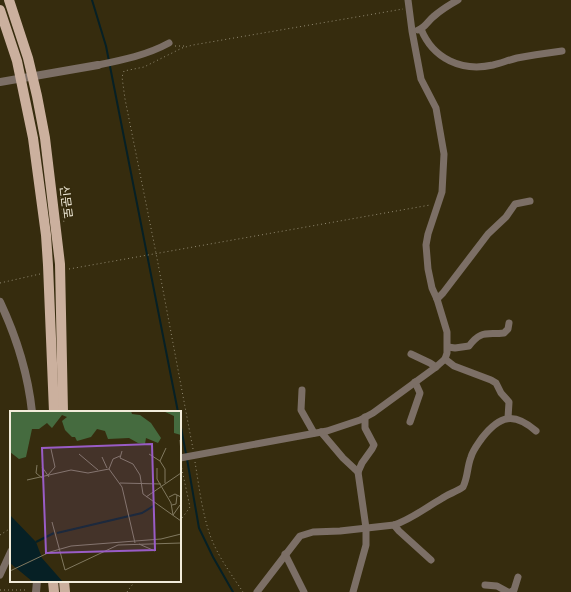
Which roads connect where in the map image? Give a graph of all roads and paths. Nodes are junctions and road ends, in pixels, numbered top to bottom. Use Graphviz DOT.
graph roads {
  1 [pos="9,0"];
  2 [pos="458,0"];
  3 [pos="409,4"];
  4 [pos="0,10"];
  5 [pos="421,29"];
  6 [pos="412,31"];
  7 [pos="167,44"];
  8 [pos="188,46"];
  9 [pos="562,51"];
  10 [pos="98,65"];
  11 [pos="0,82"];
  12 [pos="530,201"];
  13 [pos="438,204"];
  14 [pos="156,253"];
  15 [pos="63,270"];
  16 [pos="40,274"];
  17 [pos="0,282"];
  18 [pos="437,299"];
  19 [pos="0,302"];
  20 [pos="509,323"];
  21 [pos="448,347"];
  22 [pos="411,354"];
  23 [pos="445,358"];
  24 [pos="436,367"];
  25 [pos="415,382"];
  26 [pos="302,390"];
  27 [pos="32,411"];
  28 [pos="54,411"];
  29 [pos="63,411"];
  30 [pos="179,411"];
  31 [pos="365,417"];
  32 [pos="508,418"];
  33 [pos="410,422"];
  34 [pos="181,425"];
  35 [pos="536,431"];
  36 [pos="318,433"];
  37 [pos="186,459"];
  38 [pos="358,472"];
  39 [pos="181,520"];
  40 [pos="394,525"];
  41 [pos="366,528"];
  42 [pos="10,529"];
  43 [pos="0,535"];
  44 [pos="10,553"];
  45 [pos="285,554"];
  46 [pos="431,560"];
  47 [pos="0,575"];
  48 [pos="518,577"];
  49 [pos="37,582"];
  50 [pos="53,582"];
  51 [pos="64,582"];
  52 [pos="134,582"];
  53 [pos="485,584"];
  54 [pos="0,590"];
  55 [pos="36,592"];
  56 [pos="54,592"];
  57 [pos="65,592"];
  58 [pos="127,592"];
  59 [pos="242,592"];
  60 [pos="257,592"];
  61 [pos="304,592"];
  62 [pos="353,592"];
  63 [pos="510,592"];
  1 -- 29 [label="main road, 신문로, bridge"];
  2 -- 5 [label="street"];
  3 -- 6 [label="street"];
  3 -- 8 [label="path"];
  4 -- 28 [label="main road, 신문로, bridge"];
  5 -- 6 [label="street"];
  5 -- 9 [label="street"];
  6 -- 13 [label="street"];
  7 -- 8 [label="path"];
  7 -- 10 [label="street"];
  8 -- 14 [label="path"];
  10 -- 11 [label="street"];
  12 -- 18 [label="street"];
  13 -- 14 [label="path"];
  13 -- 18 [label="street"];
  14 -- 15 [label="path"];
  14 -- 30 [label="path"];
  16 -- 17 [label="path"];
  18 -- 21 [label="street"];
  19 -- 27 [label="street"];
  20 -- 21 [label="street"];
  21 -- 23 [label="street"];
  22 -- 24 [label="street"];
  23 -- 24 [label="street"];
  23 -- 32 [label="street"];
  24 -- 25 [label="street"];
  25 -- 31 [label="street"];
  25 -- 33 [label="street"];
  26 -- 36 [label="street"];
  31 -- 36 [label="street"];
  31 -- 38 [label="street"];
  32 -- 35 [label="street"];
  32 -- 40 [label="street"];
  34 -- 37 [label="path"];
  36 -- 37 [label="street"];
  36 -- 38 [label="street"];
  37 -- 39 [label="path"];
  37 -- 59 [label="path"];
  38 -- 41 [label="street"];
  40 -- 41 [label="street"];
  40 -- 46 [label="street"];
  41 -- 45 [label="street"];
  41 -- 62 [label="street"];
  42 -- 43 [label="path"];
  44 -- 47 [label="street"];
  45 -- 60 [label="street"];
  45 -- 61 [label="street"];
  48 -- 63 [label="street"];
  49 -- 55 [label="street"];
  50 -- 56 [label="main road"];
  51 -- 57 [label="main road"];
  52 -- 58 [label="path"];
  53 -- 63 [label="street"];
  54 -- 55 [label="path"];
}
